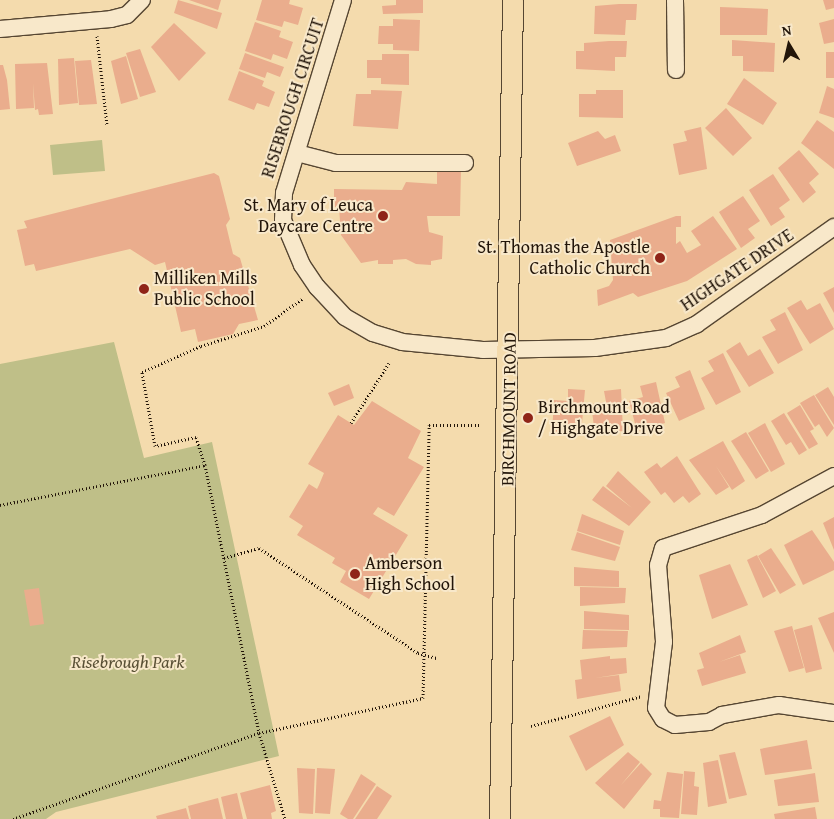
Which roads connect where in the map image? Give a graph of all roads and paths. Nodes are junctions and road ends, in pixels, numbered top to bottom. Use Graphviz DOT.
graph roads {
  1 [pos="142,0"];
  2 [pos="343,0"];
  3 [pos="513,0"];
  4 [pos="675,0"];
  5 [pos="96,20"];
  6 [pos="0,29"];
  7 [pos="676,70"];
  8 [pos="106,125"];
  9 [pos="297,153"];
  10 [pos="465,163"];
  11 [pos="834,227"];
  12 [pos="302,298"];
  13 [pos="511,350"];
  14 [pos="389,363"];
  15 [pos="351,424"];
  16 [pos="479,425"];
  17 [pos="205,465"];
  18 [pos="834,476"];
  19 [pos="0,505"];
  20 [pos="224,558"];
  21 [pos="413,585"];
  22 [pos="426,585"];
  23 [pos="425,655"];
  24 [pos="436,658"];
  25 [pos="658,692"];
  26 [pos="834,713"];
  27 [pos="531,726"];
  28 [pos="259,733"];
  29 [pos="13,819"];
  30 [pos="285,819"];
  31 [pos="500,819"];
  1 -- 5 [label="street"];
  2 -- 9 [label="street, RISEBROUGH CIRCUIT"];
  3 -- 13 [label="main road, BIRCHMOUNT ROAD"];
  4 -- 7 [label="street"];
  5 -- 6 [label="street"];
  5 -- 8 [label="path"];
  9 -- 10 [label="street"];
  9 -- 13 [label="street, RISEBROUGH CIRCUIT"];
  11 -- 13 [label="street, HIGHGATE DRIVE"];
  12 -- 17 [label="path"];
  13 -- 31 [label="main road, BIRCHMOUNT ROAD"];
  14 -- 15 [label="path"];
  16 -- 22 [label="path"];
  17 -- 19 [label="path"];
  17 -- 20 [label="path"];
  18 -- 25 [label="street"];
  20 -- 23 [label="path"];
  20 -- 28 [label="path"];
  21 -- 22 [label="path"];
  22 -- 23 [label="path"];
  23 -- 24 [label="path"];
  23 -- 28 [label="path"];
  25 -- 26 [label="street"];
  25 -- 27 [label="path"];
  28 -- 29 [label="path"];
  28 -- 30 [label="path"];
}
